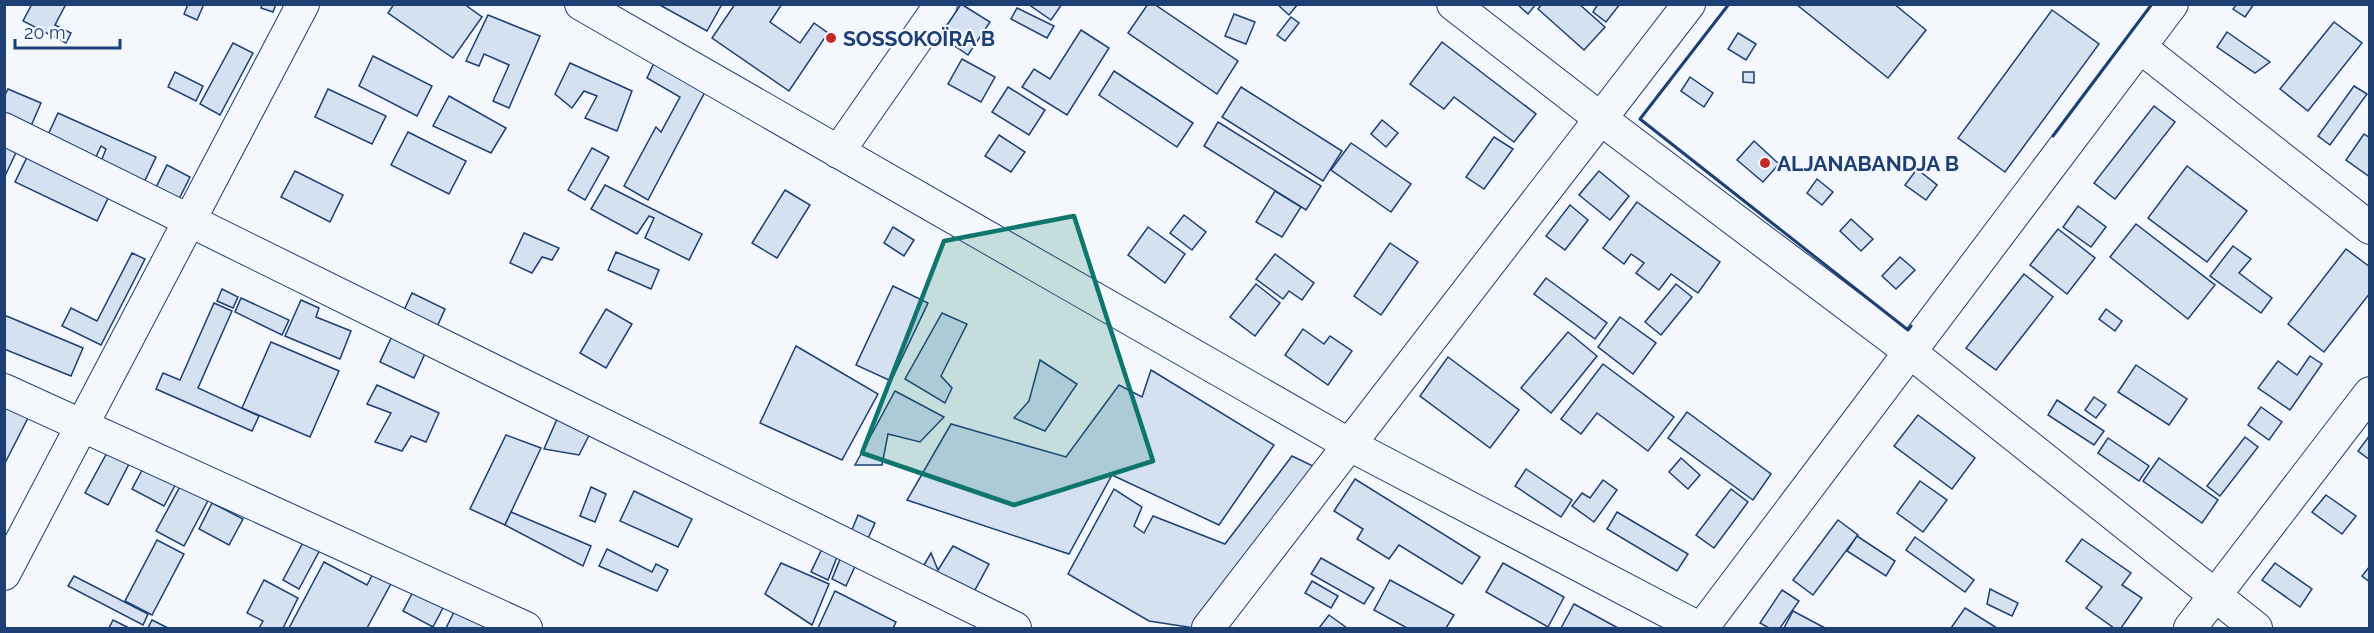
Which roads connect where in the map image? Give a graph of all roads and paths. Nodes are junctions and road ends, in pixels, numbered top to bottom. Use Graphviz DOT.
graph roads {
  1 [pos="303,4"];
  2 [pos="581,4"];
  3 [pos="941,4"];
  4 [pos="1453,4"];
  5 [pos="1689,4"];
  6 [pos="2172,4"];
  7 [pos="2140,47"];
  8 [pos="1601,119"];
  9 [pos="4,129"];
  10 [pos="838,152"];
  11 [pos="189,220"];
  12 [pos="2370,228"];
  13 [pos="1910,352"];
  14 [pos="4,390"];
  15 [pos="2370,393"];
  16 [pos="82,425"];
  17 [pos="1350,445"];
  18 [pos="4,574"];
  19 [pos="2214,596"];
  20 [pos="526,628"];
  21 [pos="1015,628"];
  22 [pos="1208,628"];
  23 [pos="1700,628"];
  24 [pos="2190,628"];
  25 [pos="2256,628"];
  1 -- 11 [label="street"];
  2 -- 10 [label="street"];
  3 -- 10 [label="street"];
  4 -- 8 [label="street"];
  5 -- 8 [label="street"];
  6 -- 7 [label="street"];
  7 -- 12 [label="street"];
  7 -- 13 [label="street"];
  8 -- 13 [label="street"];
  8 -- 17 [label="street"];
  9 -- 11 [label="street"];
  10 -- 17 [label="street"];
  11 -- 16 [label="street"];
  11 -- 21 [label="street"];
  13 -- 19 [label="street"];
  13 -- 23 [label="street"];
  14 -- 16 [label="street"];
  15 -- 19 [label="street"];
  16 -- 18 [label="street"];
  16 -- 20 [label="street"];
  17 -- 22 [label="street"];
  17 -- 23 [label="street"];
  19 -- 24 [label="street"];
  19 -- 25 [label="street"];
}
